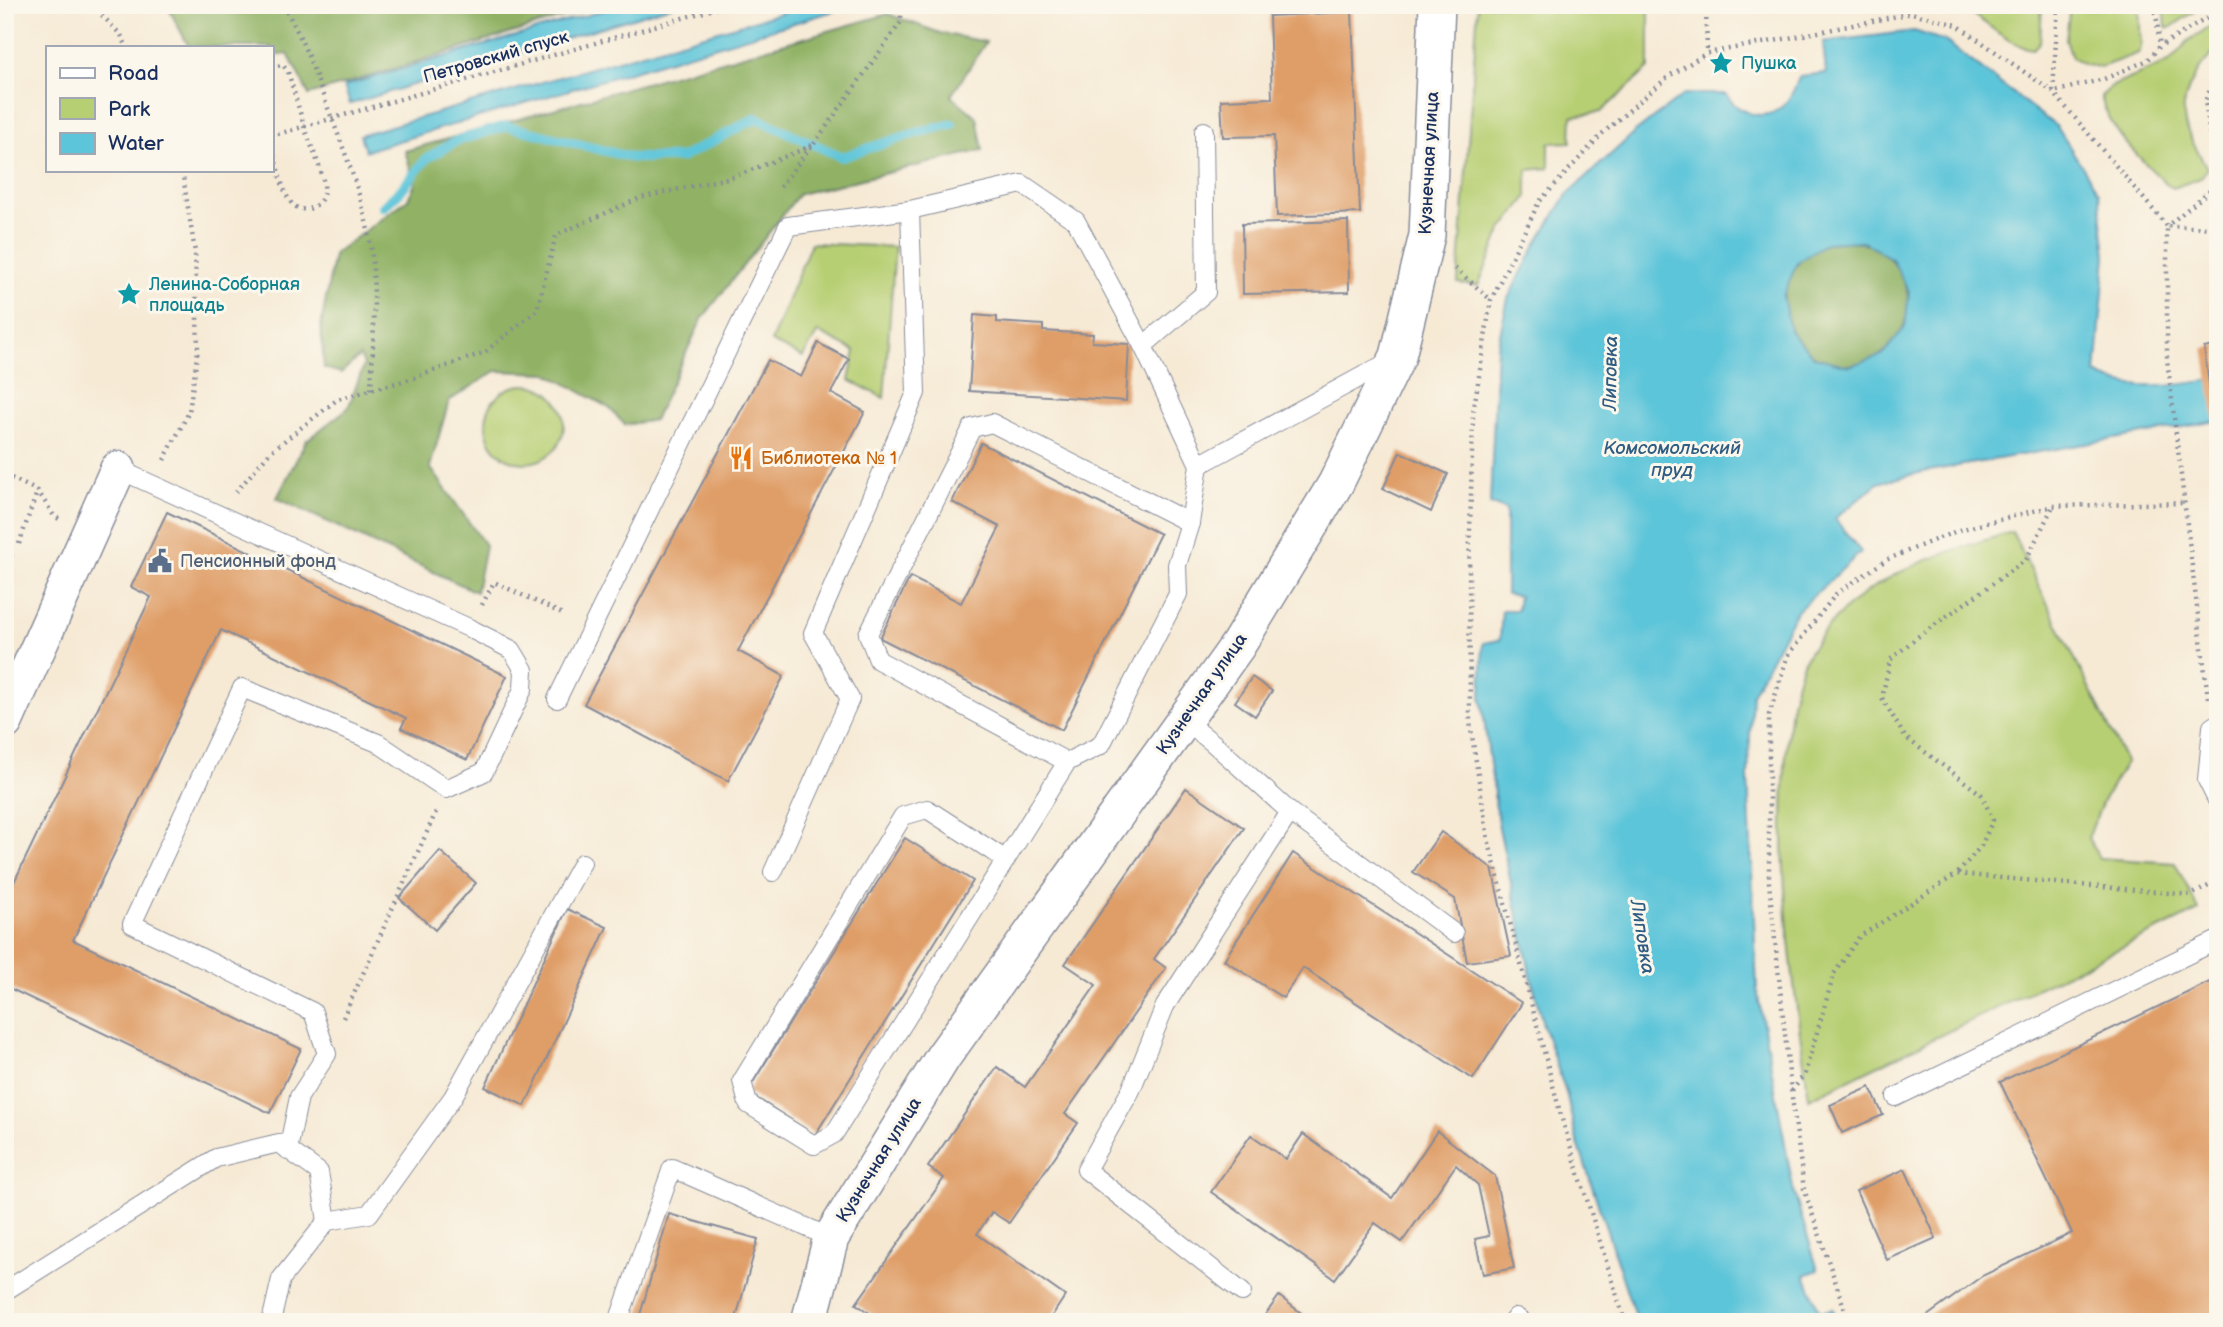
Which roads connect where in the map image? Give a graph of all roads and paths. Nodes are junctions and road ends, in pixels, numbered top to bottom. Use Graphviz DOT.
graph roads {
  1 [pos="92,5"];
  2 [pos="283,5"];
  3 [pos="728,5"];
  4 [pos="901,5"];
  5 [pos="1437,5"];
  6 [pos="1706,5"];
  7 [pos="2058,5"];
  8 [pos="2155,5"];
  9 [pos="2218,12"];
  10 [pos="126,46"];
  11 [pos="2160,47"];
  12 [pos="1707,52"];
  13 [pos="273,67"];
  14 [pos="2218,72"];
  15 [pos="2053,92"];
  16 [pos="332,119"];
  17 [pos="304,127"];
  18 [pos="824,130"];
  19 [pos="1204,131"];
  20 [pos="273,135"];
  21 [pos="2218,144"];
  22 [pos="273,150"];
  23 [pos="182,172"];
  24 [pos="2218,184"];
  25 [pos="780,187"];
  26 [pos="911,210"];
  27 [pos="2167,226"];
  28 [pos="2218,228"];
  29 [pos="1143,346"];
  30 [pos="1398,356"];
  31 [pos="371,390"];
  32 [pos="1199,465"];
  33 [pos="118,470"];
  34 [pos="152,485"];
  35 [pos="38,491"];
  36 [pos="2184,503"];
  37 [pos="2053,506"];
  38 [pos="217,514"];
  39 [pos="1189,523"];
  40 [pos="19,544"];
  41 [pos="5,553"];
  42 [pos="13,557"];
  43 [pos="565,615"];
  44 [pos="469,628"];
  45 [pos="557,699"];
  46 [pos="1185,721"];
  47 [pos="5,722"];
  48 [pos="2215,725"];
  49 [pos="1067,762"];
  50 [pos="446,789"];
  51 [pos="2218,802"];
  52 [pos="1290,812"];
  53 [pos="1006,860"];
  54 [pos="582,863"];
  55 [pos="773,872"];
  56 [pos="1957,874"];
  57 [pos="2218,881"];
  58 [pos="1454,933"];
  59 [pos="2218,940"];
  60 [pos="327,1054"];
  61 [pos="1791,1091"];
  62 [pos="1896,1097"];
  63 [pos="288,1150"];
  64 [pos="327,1221"];
  65 [pos="831,1238"];
  66 [pos="5,1291"];
  67 [pos="1242,1292"];
  68 [pos="271,1322"];
  69 [pos="618,1322"];
  70 [pos="808,1322"];
  71 [pos="1512,1322"];
  72 [pos="1523,1322"];
  73 [pos="1625,1322"];
  74 [pos="1849,1322"];
  1 -- 10 [label="path"];
  2 -- 16 [label="path"];
  3 -- 16 [label="path, Петровский спуск"];
  4 -- 18 [label="path"];
  5 -- 30 [label="street, Кузнечная улица"];
  6 -- 12 [label="path"];
  7 -- 15 [label="path"];
  8 -- 11 [label="path"];
  9 -- 11 [label="path"];
  11 -- 15 [label="path"];
  12 -- 15 [label="path"];
  12 -- 73 [label="path"];
  13 -- 17 [label="path"];
  14 -- 21 [label="path"];
  15 -- 27 [label="path"];
  16 -- 17 [label="path, Петровский спуск"];
  16 -- 31 [label="path"];
  17 -- 20 [label="path, Петровский спуск"];
  17 -- 22 [label="path"];
  18 -- 25 [label="path"];
  18 -- 31 [label="path, bridge"];
  19 -- 29 [label="lane"];
  23 -- 34 [label="path"];
  24 -- 27 [label="path"];
  26 -- 29 [label="lane"];
  26 -- 45 [label="lane"];
  26 -- 55 [label="lane"];
  27 -- 28 [label="path"];
  27 -- 36 [label="path"];
  29 -- 32 [label="lane"];
  30 -- 32 [label="lane"];
  30 -- 46 [label="street, Кузнечная улица"];
  31 -- 38 [label="path"];
  32 -- 39 [label="lane"];
  33 -- 34 [label="lane"];
  33 -- 47 [label="street"];
  34 -- 38 [label="lane"];
  35 -- 40 [label="path"];
  36 -- 37 [label="path"];
  36 -- 48 [label="path"];
  37 -- 56 [label="path"];
  37 -- 61 [label="path"];
  38 -- 44 [label="lane"];
  39 -- 49 [label="lane"];
  39 -- 49 [label="lane"];
  41 -- 42 [label="path"];
  43 -- 44 [label="path"];
  44 -- 50 [label="lane"];
  46 -- 52 [label="lane"];
  46 -- 65 [label="street, Кузнечная улица"];
  48 -- 51 [label="lane"];
  49 -- 53 [label="lane"];
  50 -- 60 [label="path"];
  50 -- 60 [label="lane"];
  52 -- 58 [label="lane"];
  52 -- 67 [label="lane"];
  53 -- 53 [label="lane"];
  54 -- 64 [label="lane"];
  56 -- 57 [label="path"];
  56 -- 61 [label="path"];
  59 -- 62 [label="lane"];
  60 -- 63 [label="lane"];
  61 -- 74 [label="path"];
  63 -- 64 [label="lane"];
  63 -- 66 [label="lane"];
  64 -- 68 [label="lane"];
  65 -- 69 [label="lane"];
  65 -- 70 [label="street, Кузнечная улица"];
  71 -- 72 [label="lane"];
}
